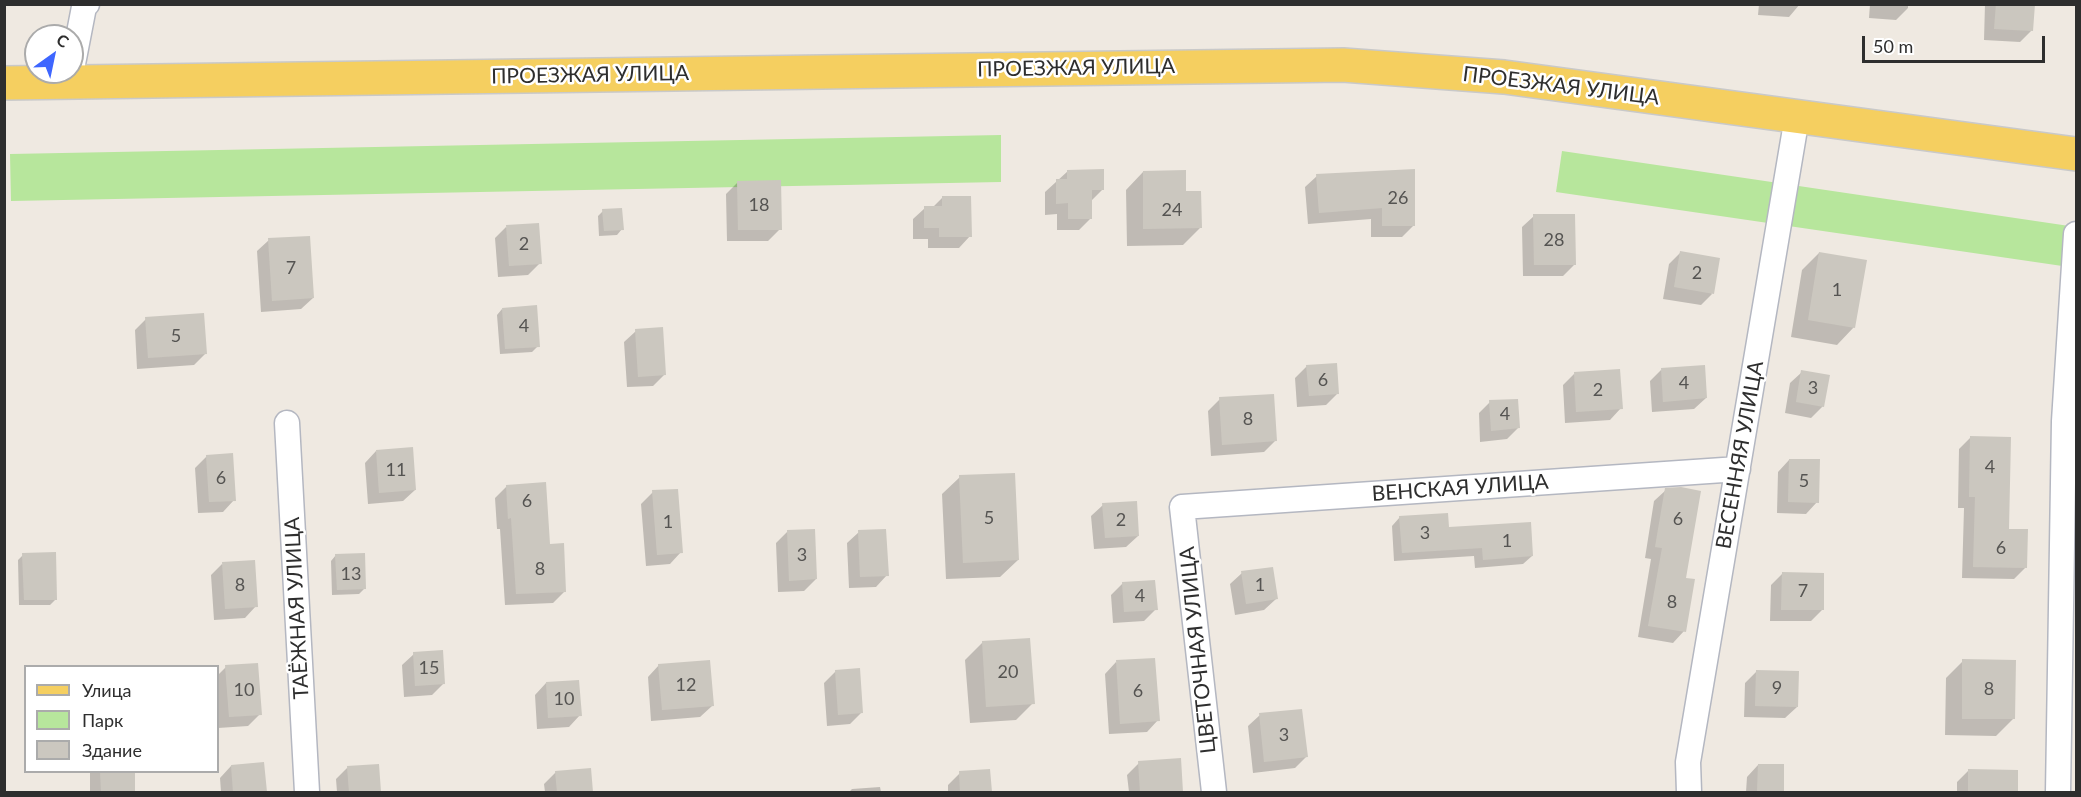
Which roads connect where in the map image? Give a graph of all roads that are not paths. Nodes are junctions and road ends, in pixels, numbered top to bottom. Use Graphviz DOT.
graph roads {
  1 [pos="85,5"];
  2 [pos="80,24"];
  3 [pos="84,76"];
  4 [pos="24,81"];
  5 [pos="4,83"];
  6 [pos="1797,117"];
  7 [pos="2076,154"];
  8 [pos="2076,234"];
  9 [pos="286,423"];
  10 [pos="1738,469"];
  11 [pos="1182,507"];
  12 [pos="307,792"];
  13 [pos="1214,792"];
  14 [pos="1689,792"];
  15 [pos="2058,792"];
  1 -- 2 [label="street"];
  3 -- 6 [label="main road, ПРОЕЗЖАЯ УЛИЦА"];
  4 -- 5 [label="main road, ПРОЕЗЖАЯ УЛИЦА"];
  6 -- 7 [label="main road, ПРОЕЗЖАЯ УЛИЦА"];
  6 -- 10 [label="street, ВЕСЕННЯЯ УЛИЦА"];
  8 -- 15 [label="street"];
  9 -- 12 [label="street, ТАЁЖНАЯ УЛИЦА"];
  10 -- 11 [label="street, ВЕНСКАЯ УЛИЦА"];
  10 -- 14 [label="street, ВЕСЕННЯЯ УЛИЦА"];
  11 -- 13 [label="street, ЦВЕТОЧНАЯ УЛИЦА"];
}
